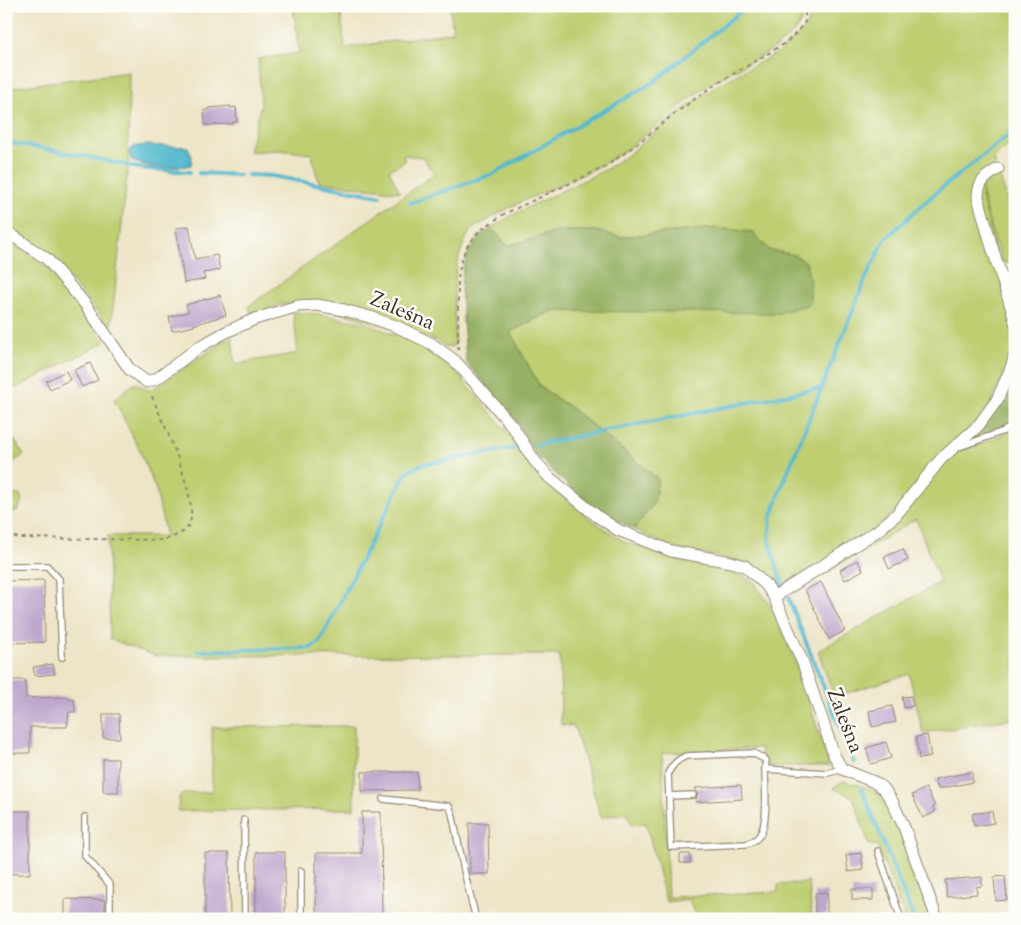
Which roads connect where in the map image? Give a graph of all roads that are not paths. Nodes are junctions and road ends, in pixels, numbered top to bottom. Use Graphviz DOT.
graph roads {
  1 [pos="998,170"];
  2 [pos="6,231"];
  3 [pos="1015,322"];
  4 [pos="1015,355"];
  5 [pos="1015,425"];
  6 [pos="954,447"];
  7 [pos="6,566"];
  8 [pos="774,597"];
  9 [pos="62,657"];
  10 [pos="765,769"];
  11 [pos="842,769"];
  12 [pos="693,795"];
  13 [pos="669,796"];
  14 [pos="383,799"];
  15 [pos="85,817"];
  16 [pos="244,820"];
  17 [pos="878,851"];
  18 [pos="301,871"];
  19 [pos="110,919"];
  20 [pos="245,919"];
  21 [pos="301,919"];
  22 [pos="476,919"];
  23 [pos="901,919"];
  24 [pos="937,919"];
  1 -- 3 [label="street"];
  2 -- 8 [label="street, Zaleśna"];
  4 -- 6 [label="street"];
  5 -- 6 [label="lane"];
  6 -- 8 [label="street"];
  7 -- 9 [label="lane"];
  8 -- 11 [label="street, Zaleśna"];
  10 -- 11 [label="lane"];
  10 -- 13 [label="lane"];
  10 -- 13 [label="lane"];
  11 -- 24 [label="street, Zaleśna"];
  12 -- 13 [label="lane"];
  14 -- 22 [label="lane"];
  15 -- 19 [label="lane"];
  16 -- 20 [label="lane"];
  17 -- 23 [label="lane"];
  18 -- 21 [label="lane"];
}
